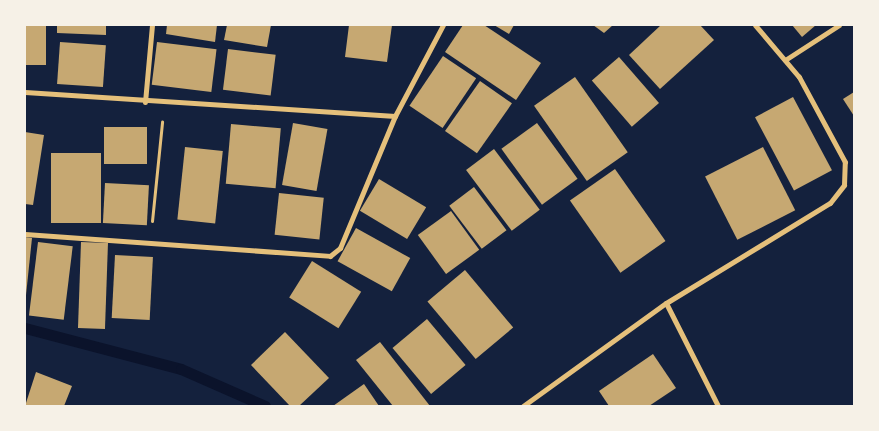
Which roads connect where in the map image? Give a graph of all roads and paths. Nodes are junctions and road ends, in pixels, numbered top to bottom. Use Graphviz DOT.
graph roads {
  1 [pos="152,25"];
  2 [pos="443,25"];
  3 [pos="755,25"];
  4 [pos="839,25"];
  5 [pos="785,60"];
  6 [pos="25,92"];
  7 [pos="145,102"];
  8 [pos="164,104"];
  9 [pos="395,116"];
  10 [pos="25,234"];
  11 [pos="149,243"];
  12 [pos="666,303"];
  13 [pos="523,406"];
  14 [pos="718,406"];
  1 -- 7 [label="street"];
  2 -- 9 [label="street"];
  3 -- 5 [label="street"];
  4 -- 5 [label="street"];
  5 -- 12 [label="street"];
  6 -- 7 [label="street"];
  7 -- 8 [label="street"];
  8 -- 9 [label="street"];
  8 -- 11 [label="path"];
  9 -- 11 [label="street"];
  10 -- 11 [label="street"];
  12 -- 13 [label="street"];
  12 -- 14 [label="street"];
}
